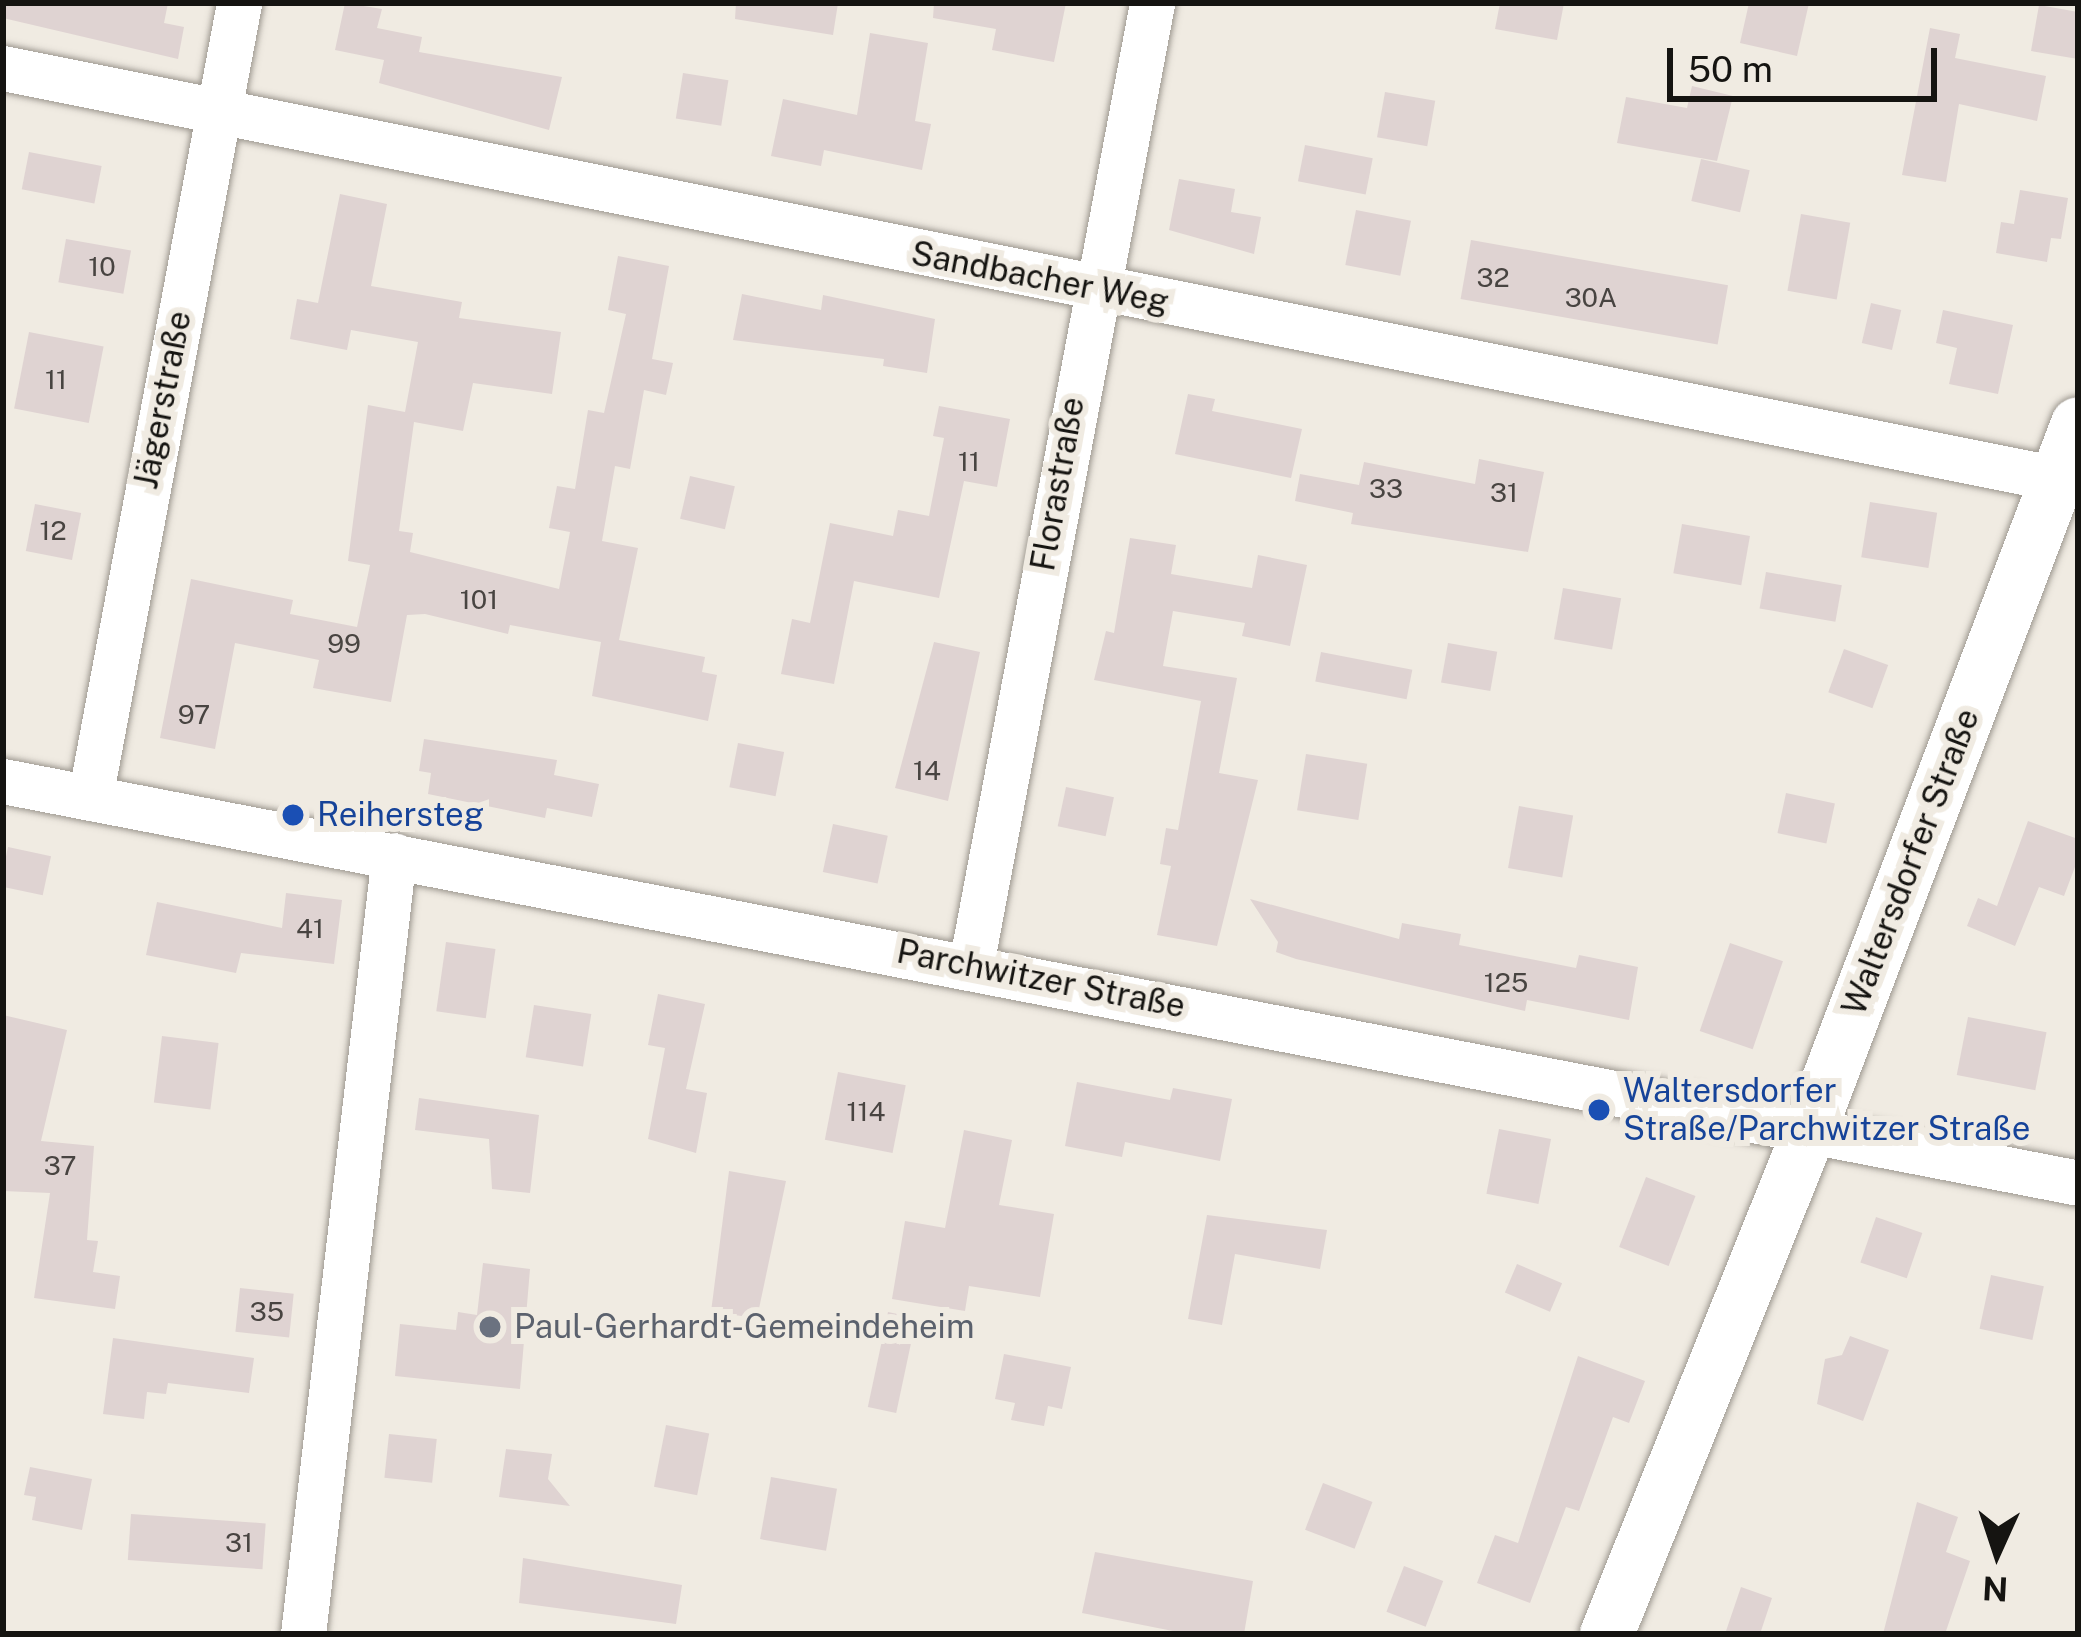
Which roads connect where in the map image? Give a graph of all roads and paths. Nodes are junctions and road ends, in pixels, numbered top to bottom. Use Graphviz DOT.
graph roads {
  1 [pos="239,3"];
  2 [pos="1152,3"];
  3 [pos="3,68"];
  4 [pos="217,110"];
  5 [pos="1094,289"];
  6 [pos="2078,424"];
  7 [pos="2068,481"];
  8 [pos="3,781"];
  9 [pos="90,798"];
  10 [pos="394,855"];
  11 [pos="971,965"];
  12 [pos="1809,1132"];
  13 [pos="2078,1183"];
  14 [pos="303,1634"];
  15 [pos="1607,1634"];
  1 -- 4 [label="street, Jägerstraße"];
  2 -- 5 [label="street, Florastraße"];
  3 -- 4 [label="street, Sandbacher Weg"];
  4 -- 5 [label="street, Sandbacher Weg"];
  4 -- 9 [label="street, Jägerstraße"];
  5 -- 7 [label="street, Sandbacher Weg"];
  5 -- 11 [label="street, Florastraße"];
  6 -- 7 [label="street, Waltersdorfer Straße"];
  7 -- 12 [label="street, Waltersdorfer Straße"];
  8 -- 9 [label="street, Parchwitzer Straße"];
  9 -- 10 [label="street, Parchwitzer Straße"];
  10 -- 11 [label="street, Parchwitzer Straße"];
  10 -- 14 [label="street"];
  11 -- 12 [label="street, Parchwitzer Straße"];
  12 -- 13 [label="street, Parchwitzer Straße"];
  12 -- 15 [label="street, Waltersdorfer Straße"];
}
